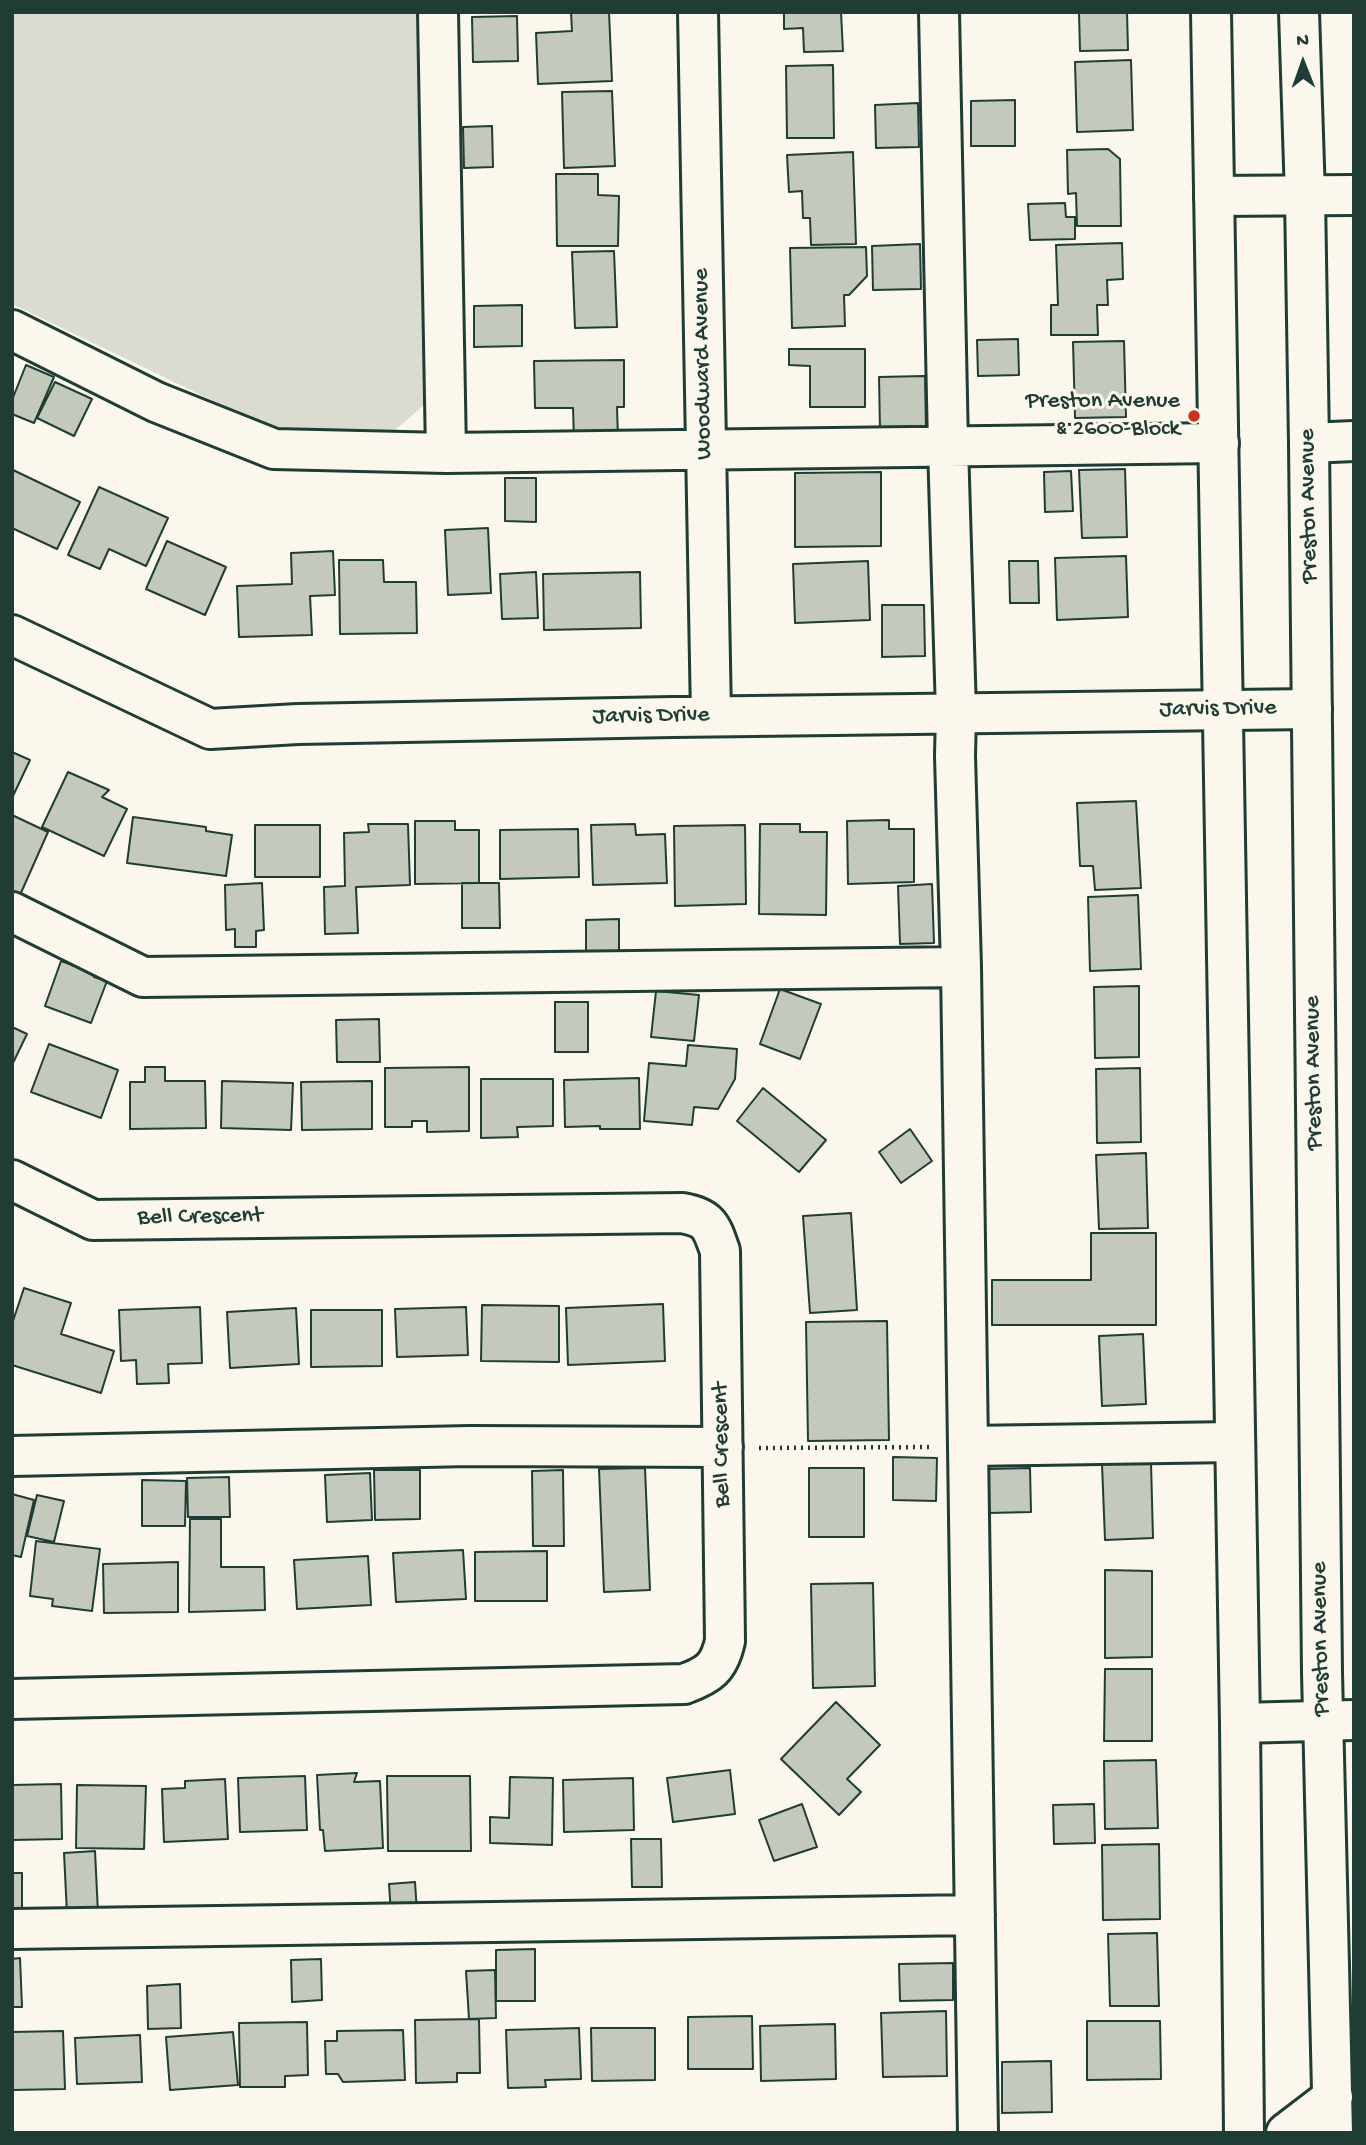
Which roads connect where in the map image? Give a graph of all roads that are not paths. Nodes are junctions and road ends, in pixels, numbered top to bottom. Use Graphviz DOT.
graph roads {
  1 [pos="438,12"];
  2 [pos="698,12"];
  3 [pos="939,12"];
  4 [pos="1211,12"];
  5 [pos="1299,12"];
  6 [pos="1354,195"];
  7 [pos="1214,196"];
  8 [pos="1305,196"];
  9 [pos="12,330"];
  10 [pos="1354,441"];
  11 [pos="1220,443"];
  12 [pos="1309,443"];
  13 [pos="948,446"];
  14 [pos="705,450"];
  15 [pos="446,453"];
  16 [pos="12,635"];
  17 [pos="1312,709"];
  18 [pos="1224,711"];
  19 [pos="956,712"];
  20 [pos="711,716"];
  21 [pos="12,912"];
  22 [pos="961,967"];
  23 [pos="12,1180"];
  24 [pos="1234,1442"];
  25 [pos="968,1446"];
  26 [pos="723,1447"];
  27 [pos="12,1456"];
  28 [pos="12,1699"];
  29 [pos="1338,1721"];
  30 [pos="1240,1723"];
  31 [pos="975,1914"];
  32 [pos="12,1929"];
  33 [pos="1333,2115"];
  34 [pos="978,2133"];
  35 [pos="1244,2133"];
  36 [pos="1286,2133"];
  1 -- 15 [label="main road"];
  2 -- 14 [label="main road, Woodward Avenue"];
  3 -- 13 [label="main road"];
  4 -- 7 [label="main road"];
  5 -- 8 [label="main road, Preston Avenue"];
  6 -- 8 [label="main road"];
  7 -- 8 [label="main road"];
  7 -- 11 [label="main road"];
  8 -- 12 [label="main road, Preston Avenue"];
  9 -- 15 [label="main road"];
  10 -- 12 [label="main road"];
  11 -- 13 [label="main road"];
  11 -- 18 [label="main road"];
  12 -- 17 [label="main road, Preston Avenue"];
  13 -- 14 [label="main road"];
  13 -- 19 [label="main road"];
  14 -- 15 [label="main road"];
  14 -- 20 [label="main road, Woodward Avenue"];
  16 -- 20 [label="main road, Jarvis Drive"];
  17 -- 18 [label="main road, Jarvis Drive"];
  17 -- 29 [label="main road, Preston Avenue"];
  18 -- 19 [label="main road, Jarvis Drive"];
  18 -- 24 [label="main road"];
  19 -- 20 [label="main road, Jarvis Drive"];
  19 -- 22 [label="main road"];
  21 -- 22 [label="main road"];
  22 -- 25 [label="main road"];
  23 -- 26 [label="main road, Bell Crescent"];
  24 -- 25 [label="main road"];
  24 -- 30 [label="main road"];
  25 -- 31 [label="main road"];
  26 -- 27 [label="main road"];
  26 -- 28 [label="main road, Bell Crescent"];
  29 -- 30 [label="main road"];
  29 -- 33 [label="main road, Preston Avenue"];
  30 -- 35 [label="main road"];
  31 -- 32 [label="main road"];
  31 -- 34 [label="main road"];
  33 -- 36 [label="main road"];
}
